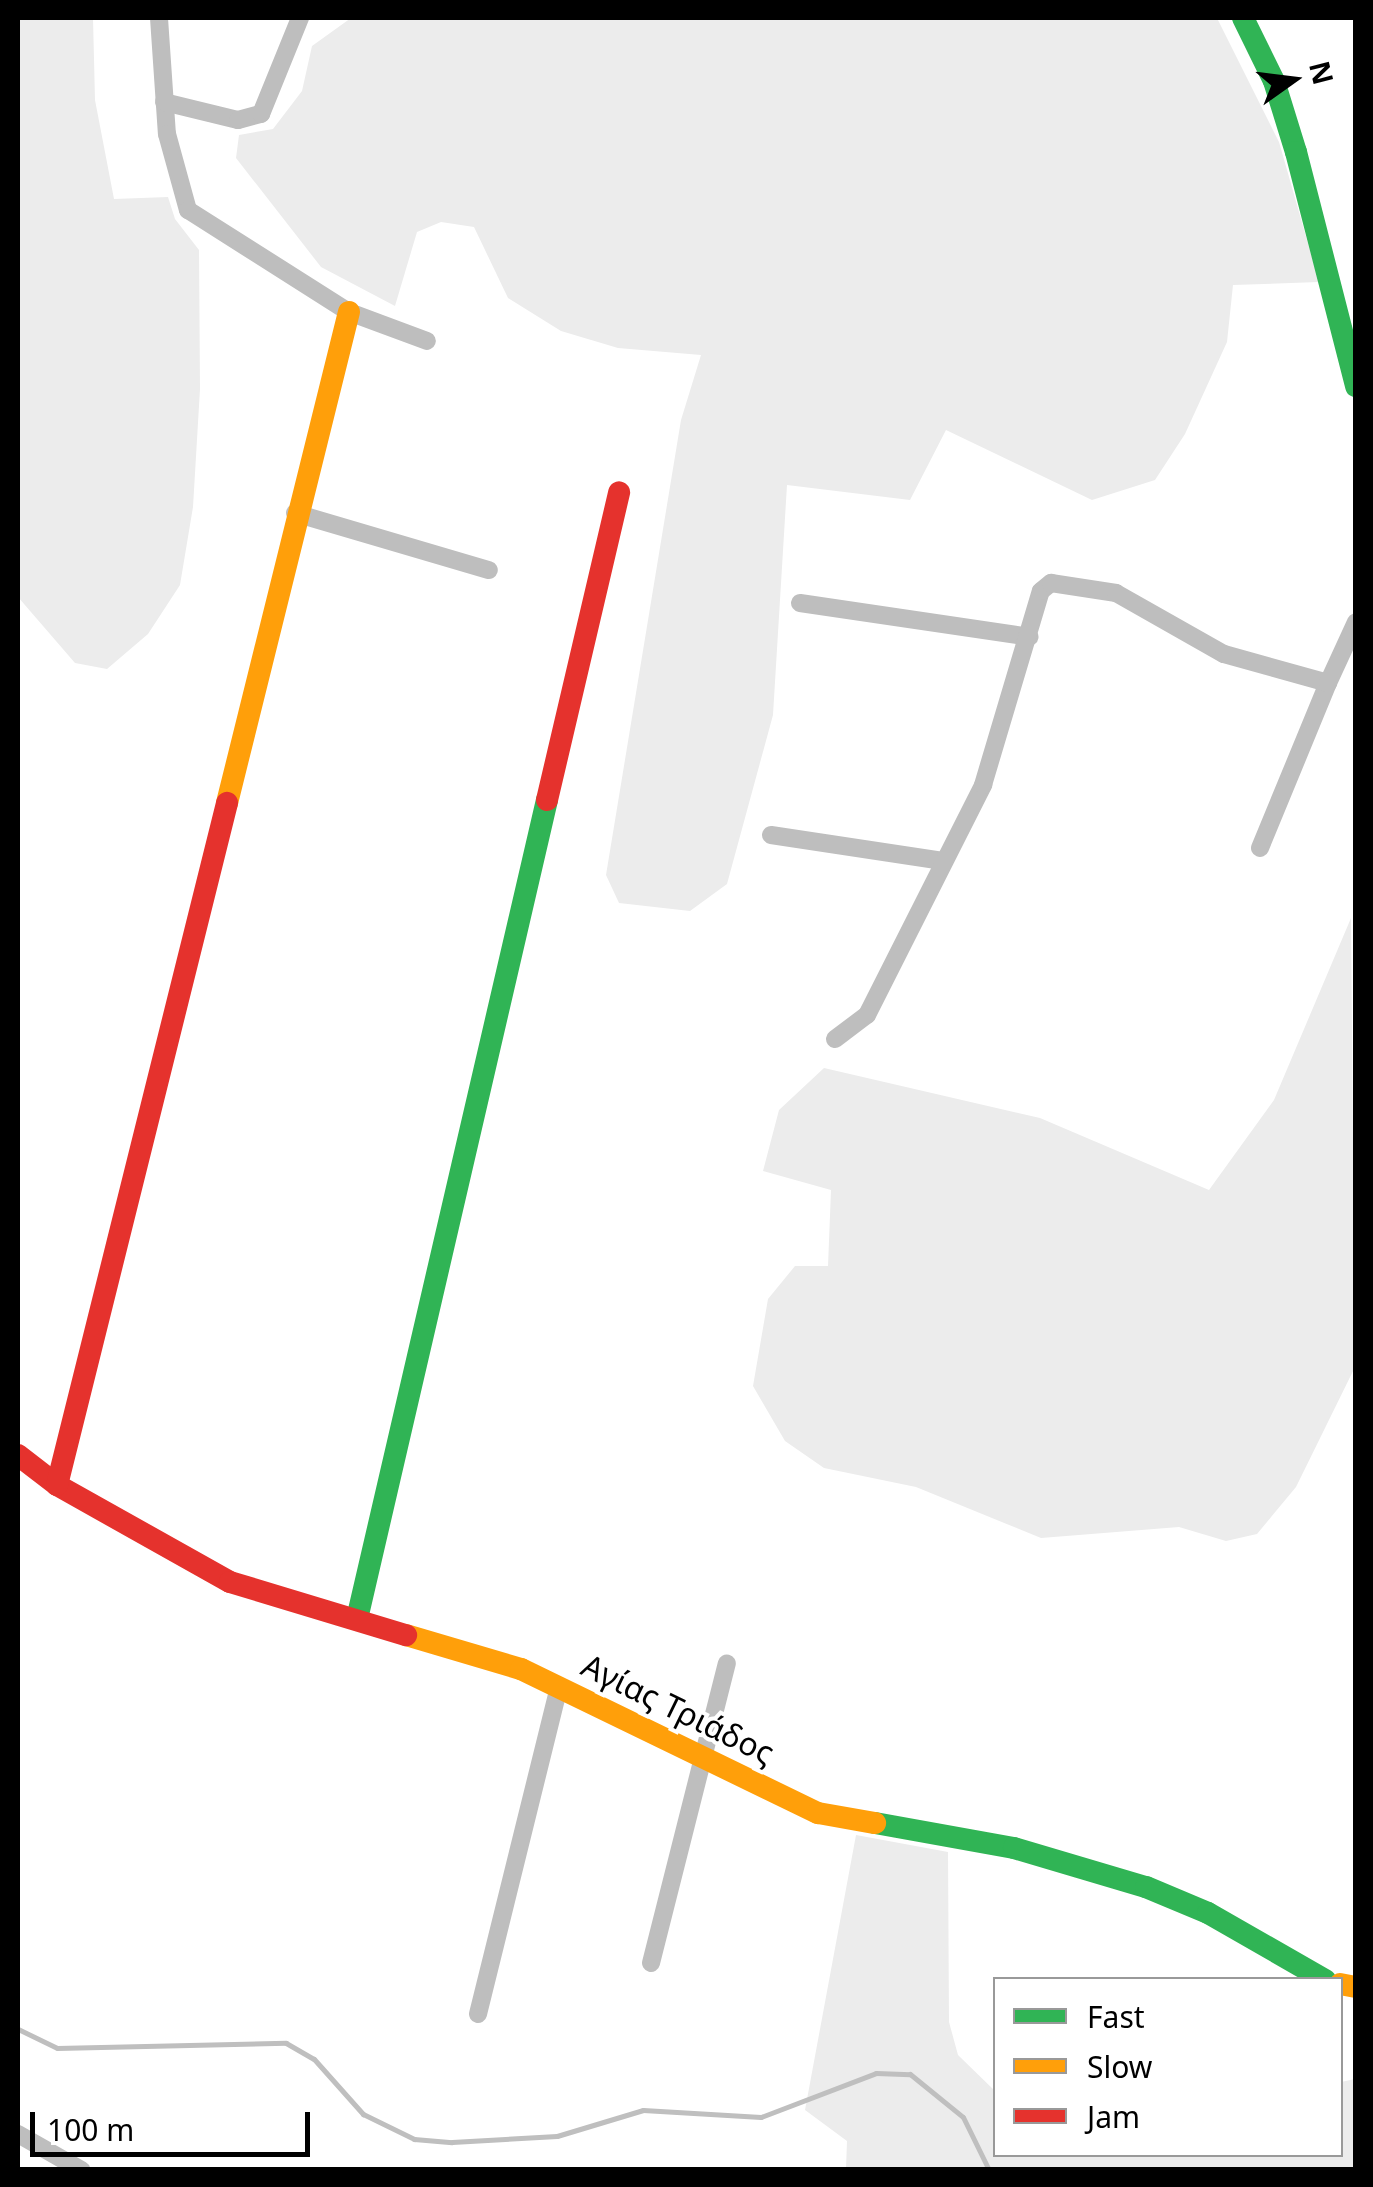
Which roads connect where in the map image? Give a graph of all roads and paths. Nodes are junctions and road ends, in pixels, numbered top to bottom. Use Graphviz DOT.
graph roads {
  1 [pos="159,18"];
  2 [pos="300,18"];
  3 [pos="1243,18"];
  4 [pos="164,102"];
  5 [pos="349,312"];
  6 [pos="427,342"];
  7 [pos="1356,386"];
  8 [pos="620,492"];
  9 [pos="295,513"];
  10 [pos="489,570"];
  11 [pos="800,603"];
  12 [pos="1356,622"];
  13 [pos="1030,636"];
  14 [pos="1328,682"];
  15 [pos="771,835"];
  16 [pos="1260,848"];
  17 [pos="942,860"];
  18 [pos="834,1039"];
  19 [pos="18,1455"];
  20 [pos="57,1485"];
  21 [pos="357,1619"];
  22 [pos="727,1663"];
  23 [pos="558,1686"];
  24 [pos="702,1761"];
  25 [pos="651,1963"];
  26 [pos="1321,1977"];
  27 [pos="478,2014"];
  28 [pos="18,2134"];
  29 [pos="81,2170"];
  1 -- 4 [label="street"];
  2 -- 4 [label="street"];
  3 -- 7 [label="street"];
  4 -- 5 [label="street"];
  5 -- 6 [label="street"];
  5 -- 9 [label="street"];
  8 -- 21 [label="street"];
  9 -- 10 [label="street"];
  9 -- 20 [label="street"];
  11 -- 13 [label="street"];
  12 -- 14 [label="street"];
  13 -- 14 [label="street"];
  13 -- 17 [label="street"];
  14 -- 16 [label="street"];
  15 -- 17 [label="street"];
  17 -- 18 [label="street"];
  19 -- 20 [label="street, Αγίας Τριάδος"];
  20 -- 21 [label="street, Αγίας Τριάδος"];
  21 -- 23 [label="street, Αγίας Τριάδος"];
  22 -- 24 [label="street"];
  23 -- 24 [label="street, Αγίας Τριάδος"];
  23 -- 27 [label="street"];
  24 -- 25 [label="street"];
  24 -- 26 [label="street, Αγίας Τριάδος"];
  28 -- 29 [label="street"];
}
